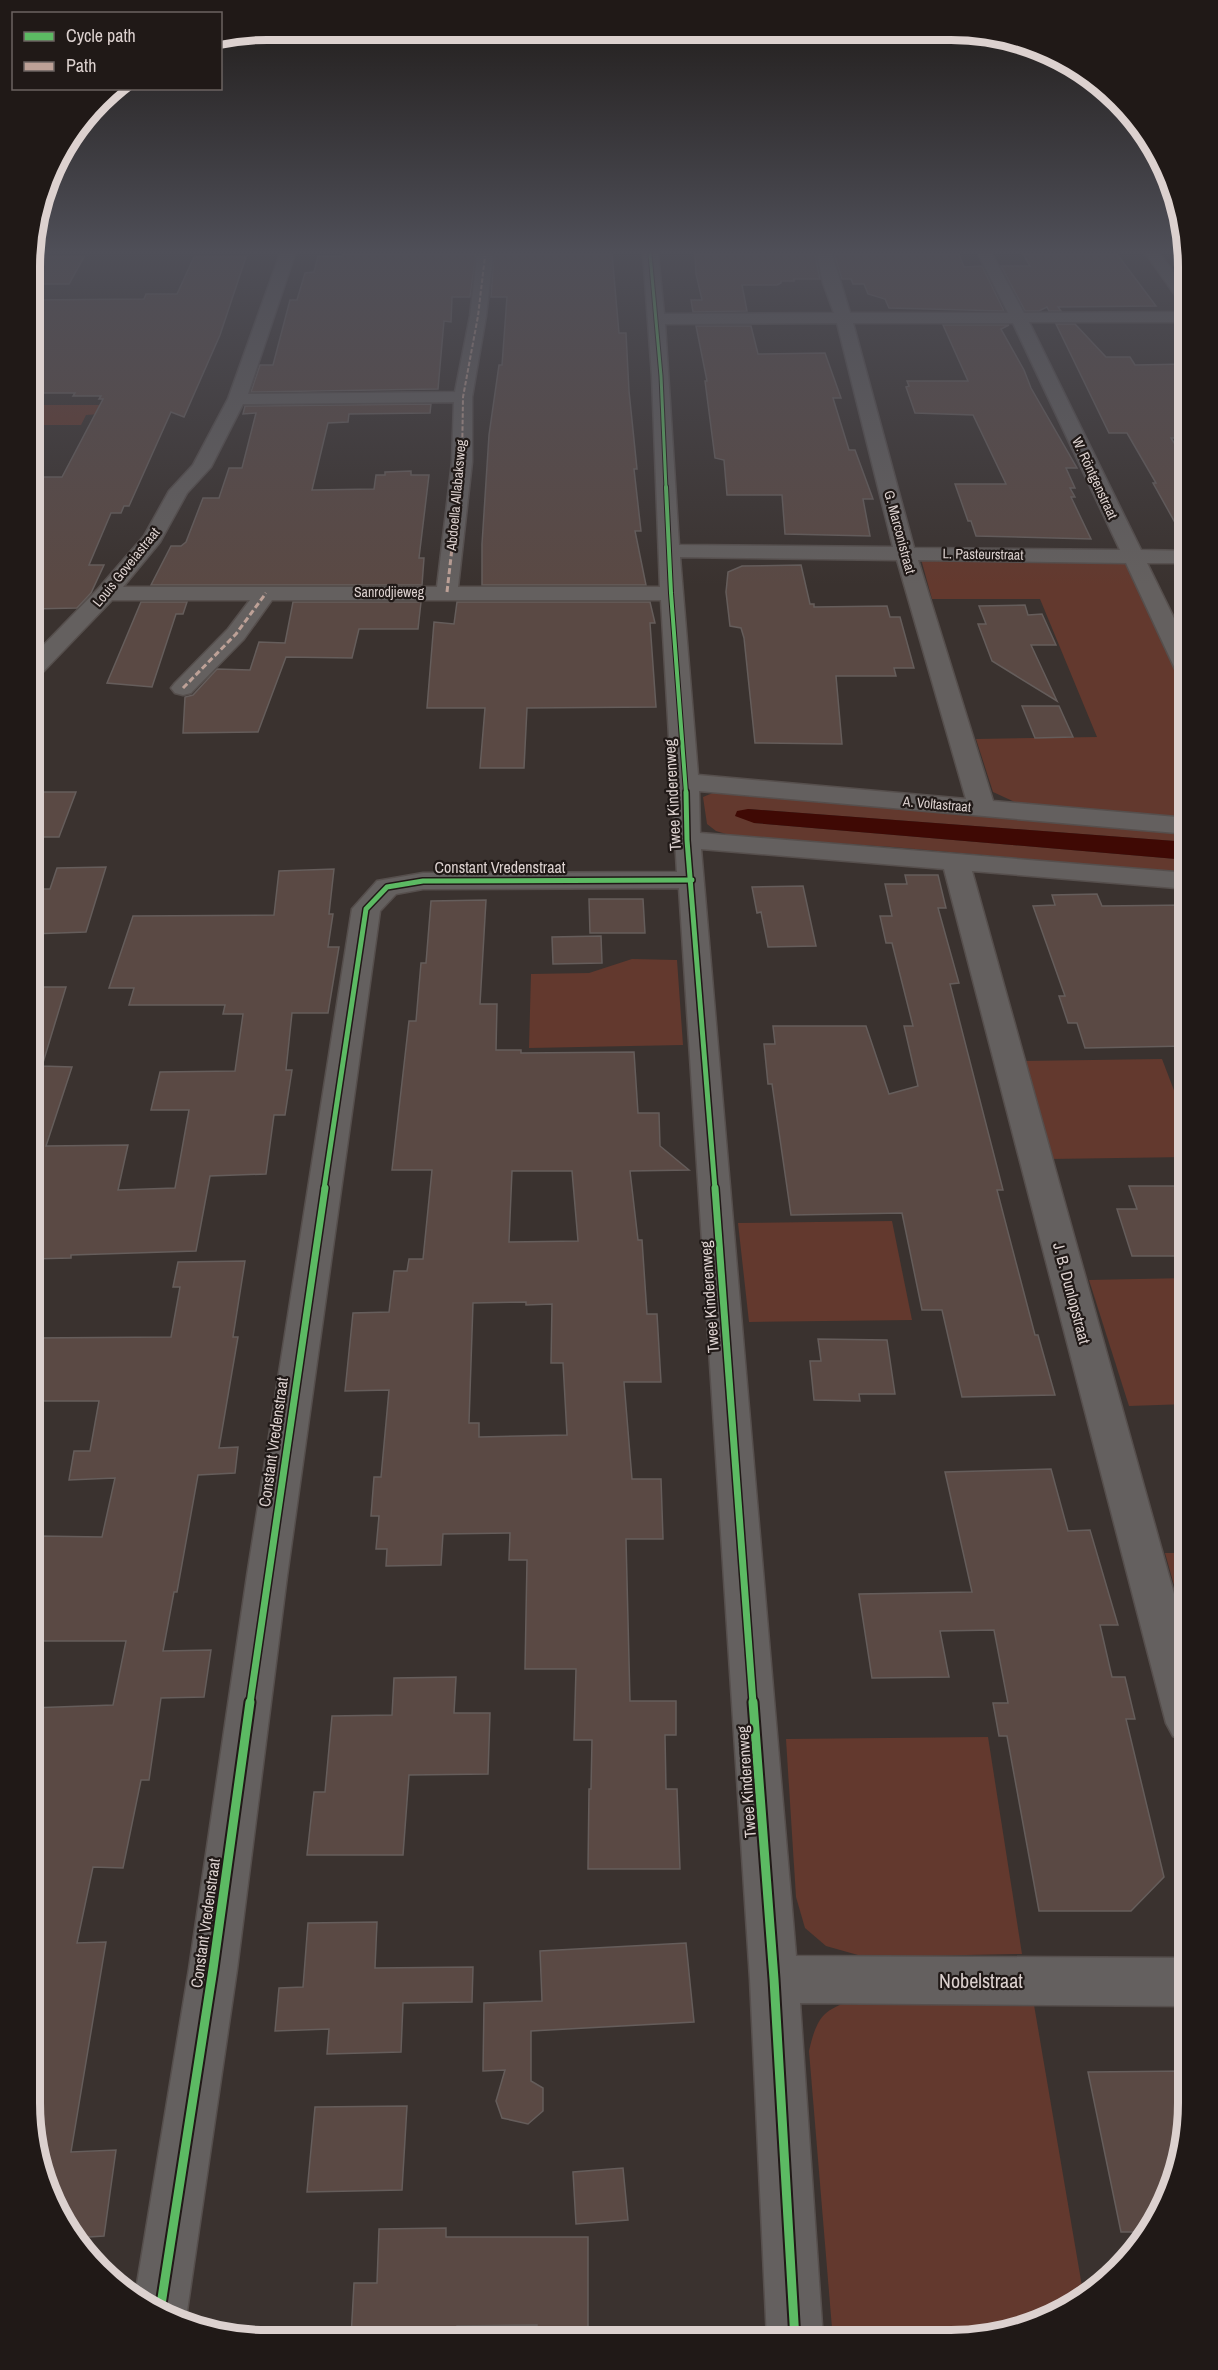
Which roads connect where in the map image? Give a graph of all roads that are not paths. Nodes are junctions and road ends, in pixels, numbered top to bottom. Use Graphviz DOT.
graph roads {
  1 [pos="249,365"];
  2 [pos="469,365"];
  3 [pos="660,365"];
  4 [pos="856,365"];
  5 [pos="1042,365"];
  6 [pos="463,398"];
  7 [pos="237,399"];
  8 [pos="670,551"];
  9 [pos="905,553"];
  10 [pos="1132,556"];
  11 [pos="1178,557"];
  12 [pos="447,592"];
  13 [pos="266,593"];
  14 [pos="671,593"];
  15 [pos="106,594"];
  16 [pos="1178,650"];
  17 [pos="40,662"];
  18 [pos="183,688"];
  19 [pos="686,782"];
  20 [pos="982,808"];
  21 [pos="1178,825"];
  22 [pos="687,840"];
  23 [pos="956,863"];
  24 [pos="692,880"];
  25 [pos="1178,880"];
  26 [pos="1178,1686"];
  27 [pos="774,1979"];
  28 [pos="1178,1982"];
  29 [pos="161,2303"];
  30 [pos="794,2330"];
  1 -- 7 [label="street, Louis Goveiastraat"];
  2 -- 6 [label="street, Abdoella Allabaksweg"];
  3 -- 8 [label="street, Twee Kinderenweg"];
  4 -- 9 [label="street, G. Marconistraat"];
  5 -- 10 [label="street, W. Röntgenstraat"];
  6 -- 7 [label="street"];
  6 -- 12 [label="street, Abdoella Allabaksweg"];
  7 -- 15 [label="street, Louis Goveiastraat"];
  8 -- 9 [label="street, L. Pasteurstraat"];
  8 -- 14 [label="street, Twee Kinderenweg"];
  9 -- 10 [label="street, L. Pasteurstraat"];
  9 -- 20 [label="street, G. Marconistraat"];
  10 -- 11 [label="street, L. Pasteurstraat"];
  10 -- 16 [label="street, W. Röntgenstraat"];
  12 -- 13 [label="street, Sanrodjieweg"];
  12 -- 14 [label="street, Sanrodjieweg"];
  13 -- 15 [label="street, Sanrodjieweg"];
  13 -- 18 [label="street"];
  14 -- 19 [label="street, Twee Kinderenweg"];
  15 -- 17 [label="street, Louis Goveiastraat"];
  19 -- 20 [label="street, A. Voltastraat"];
  19 -- 22 [label="street, Twee Kinderenweg"];
  20 -- 21 [label="street, A. Voltastraat"];
  22 -- 23 [label="street"];
  22 -- 24 [label="street, Twee Kinderenweg"];
  23 -- 25 [label="street"];
  23 -- 26 [label="street, J. B. Dunlopstraat"];
  24 -- 27 [label="street, Twee Kinderenweg"];
  24 -- 29 [label="street, Constant Vredenstraat"];
  27 -- 28 [label="street, Nobelstraat"];
  27 -- 30 [label="street, Twee Kinderenweg"];
}
